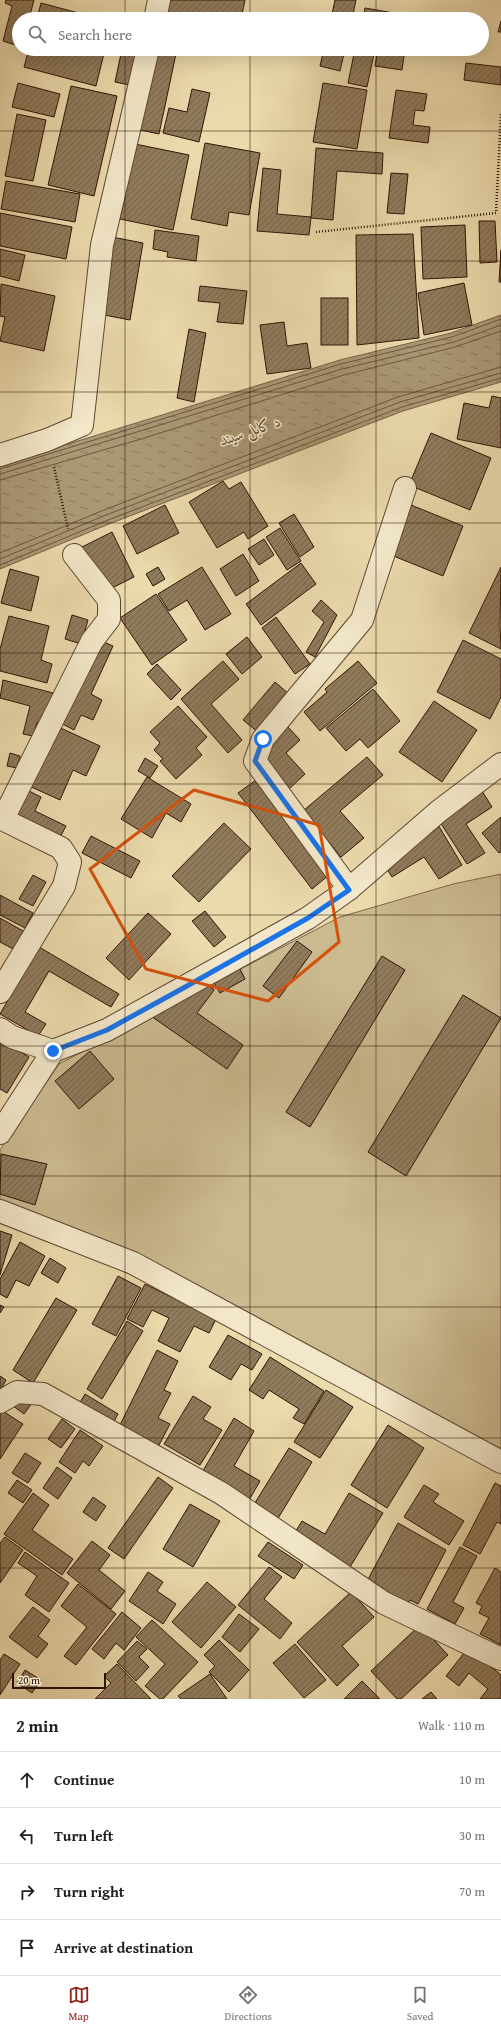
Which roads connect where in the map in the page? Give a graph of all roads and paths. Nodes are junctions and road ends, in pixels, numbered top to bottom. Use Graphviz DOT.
graph roads {
  1 [pos="159,0"];
  2 [pos="156,12"];
  3 [pos="146,56"];
  4 [pos="501,113"];
  5 [pos="316,232"];
  6 [pos="48,440"];
  7 [pos="0,455"];
  8 [pos="405,488"];
  9 [pos="74,554"];
  10 [pos="501,764"];
  11 [pos="2,818"];
  12 [pos="349,890"];
  13 [pos="0,992"];
  14 [pos="0,1029"];
  15 [pos="53,1051"];
  16 [pos="0,1133"];
  17 [pos="0,1211"];
  18 [pos="0,1402"];
  19 [pos="501,1462"];
  20 [pos="501,1660"];
  1 -- 2 [label="street"];
  3 -- 6 [label="street"];
  4 -- 5 [label="path"];
  6 -- 7 [label="street"];
  6 -- 9 [label="path"];
  8 -- 12 [label="street"];
  9 -- 11 [label="street"];
  10 -- 12 [label="street"];
  11 -- 13 [label="street"];
  12 -- 15 [label="street"];
  14 -- 15 [label="street"];
  15 -- 16 [label="street"];
  17 -- 19 [label="street"];
  18 -- 20 [label="street"];
}
